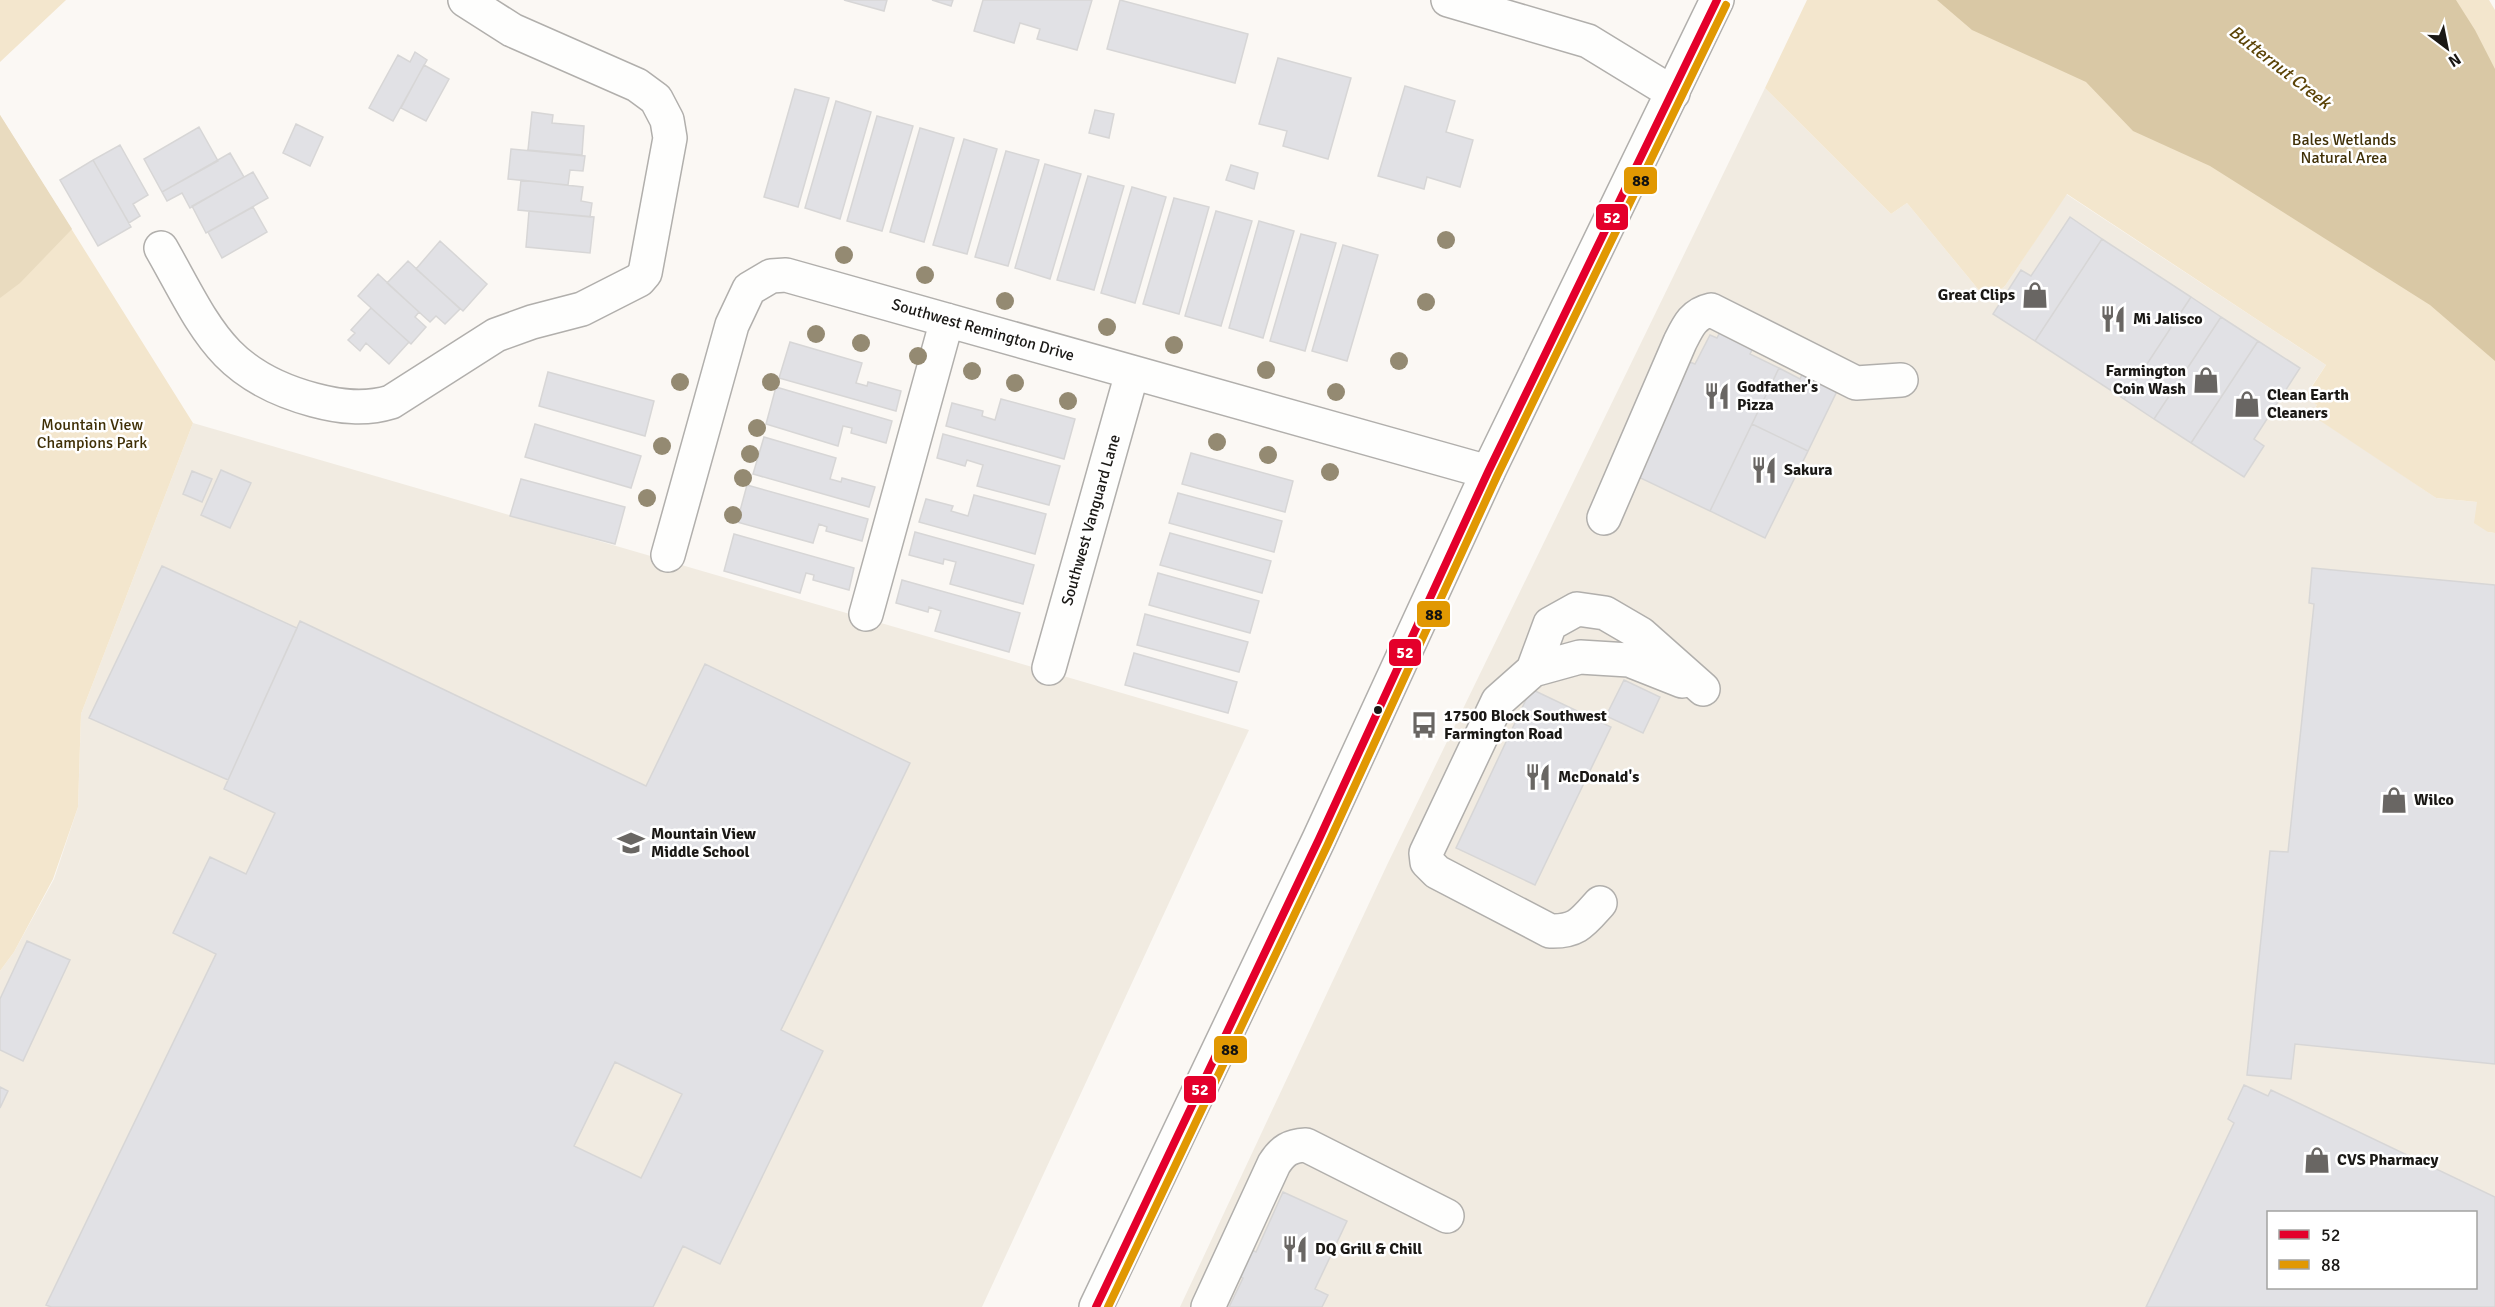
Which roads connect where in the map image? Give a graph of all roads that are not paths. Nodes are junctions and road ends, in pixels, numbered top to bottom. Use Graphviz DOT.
graph roads {
  1 [pos="465,0"];
  2 [pos="1448,0"];
  3 [pos="1717,0"];
  4 [pos="1673,93"];
  5 [pos="161,248"];
  6 [pos="947,320"];
  7 [pos="1132,373"];
  8 [pos="1901,380"];
  9 [pos="1488,472"];
  10 [pos="1604,518"];
  11 [pos="668,555"];
  12 [pos="866,614"];
  13 [pos="1050,668"];
  14 [pos="1533,670"];
  15 [pos="1600,903"];
  16 [pos="1447,1216"];
  17 [pos="1096,1307"];
  18 [pos="1208,1307"];
  1 -- 5 [label="street"];
  2 -- 4 [label="street"];
  3 -- 4 [label="street"];
  4 -- 9 [label="street"];
  6 -- 7 [label="street, Southwest Remington Drive"];
  6 -- 11 [label="street, Southwest Remington Drive"];
  6 -- 12 [label="street"];
  7 -- 9 [label="street, Southwest Remington Drive"];
  7 -- 13 [label="street, Southwest Vanguard Lane"];
  8 -- 10 [label="street"];
  9 -- 17 [label="street"];
  14 -- 14 [label="street"];
  14 -- 15 [label="street"];
  16 -- 18 [label="street"];
}
